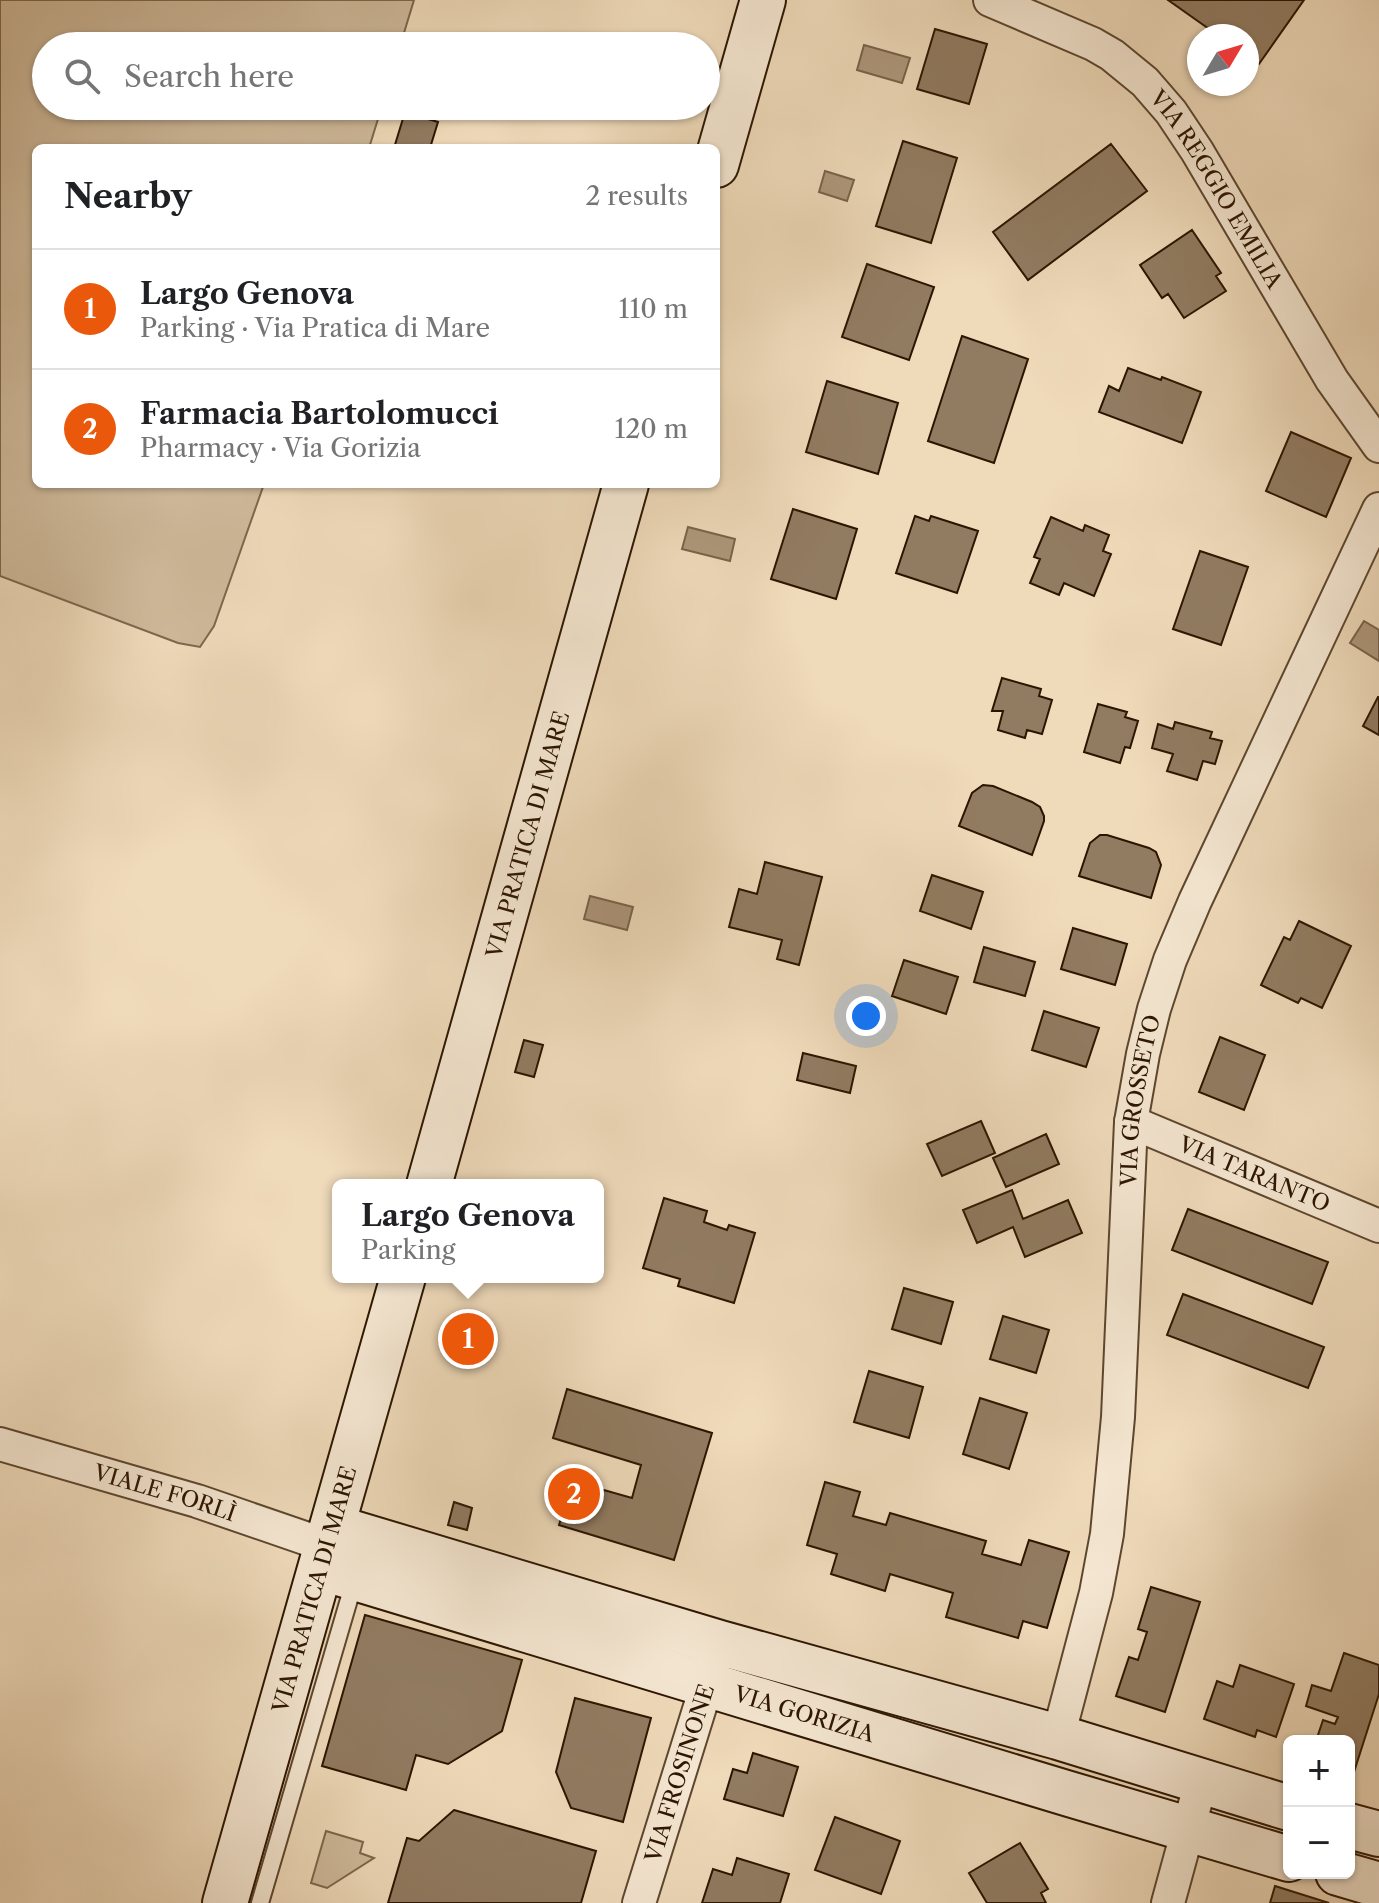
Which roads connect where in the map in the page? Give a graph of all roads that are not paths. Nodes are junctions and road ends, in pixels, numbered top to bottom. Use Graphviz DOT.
graph roads {
  1 [pos="763,0"];
  2 [pos="990,0"];
  3 [pos="720,151"];
  4 [pos="1379,446"];
  5 [pos="625,488"];
  6 [pos="1379,509"];
  7 [pos="1131,1122"];
  8 [pos="431,1179"];
  9 [pos="1379,1226"];
  10 [pos="402,1283"];
  11 [pos="0,1444"];
  12 [pos="334,1555"];
  13 [pos="720,1643"];
  14 [pos="707,1685"];
  15 [pos="1058,1737"];
  16 [pos="1201,1782"];
  17 [pos="1286,1807"];
  18 [pos="1355,1828"];
  19 [pos="1190,1829"];
  20 [pos="1379,1834"];
  21 [pos="1283,1857"];
  22 [pos="1355,1878"];
  23 [pos="1379,1885"];
  24 [pos="225,1903"];
  25 [pos="260,1903"];
  26 [pos="639,1903"];
  27 [pos="1168,1903"];
  1 -- 3 [label="street"];
  2 -- 4 [label="street, VIA REGGIO EMILIA"];
  5 -- 8 [label="street, VIA PRATICA DI MARE"];
  6 -- 7 [label="street, VIA GROSSETO"];
  7 -- 9 [label="street, VIA TARANTO"];
  7 -- 15 [label="street, VIA GROSSETO"];
  10 -- 12 [label="street, VIA PRATICA DI MARE"];
  11 -- 12 [label="street, VIALE FORLÌ"];
  12 -- 13 [label="street, VIA GORIZIA"];
  12 -- 14 [label="street, VIA GORIZIA"];
  12 -- 24 [label="street, VIA PRATICA DI MARE"];
  12 -- 25 [label="lane"];
  13 -- 14 [label="street, VIA FROSINONE"];
  13 -- 15 [label="street, VIA GORIZIA"];
  14 -- 19 [label="street, VIA GORIZIA"];
  14 -- 26 [label="street, VIA FROSINONE"];
  15 -- 16 [label="street, VIA GORIZIA"];
  16 -- 17 [label="street, VIA GORIZIA"];
  16 -- 19 [label="street"];
  18 -- 20 [label="street"];
  19 -- 21 [label="street, VIA GORIZIA"];
  19 -- 27 [label="street"];
  22 -- 23 [label="street"];
}
